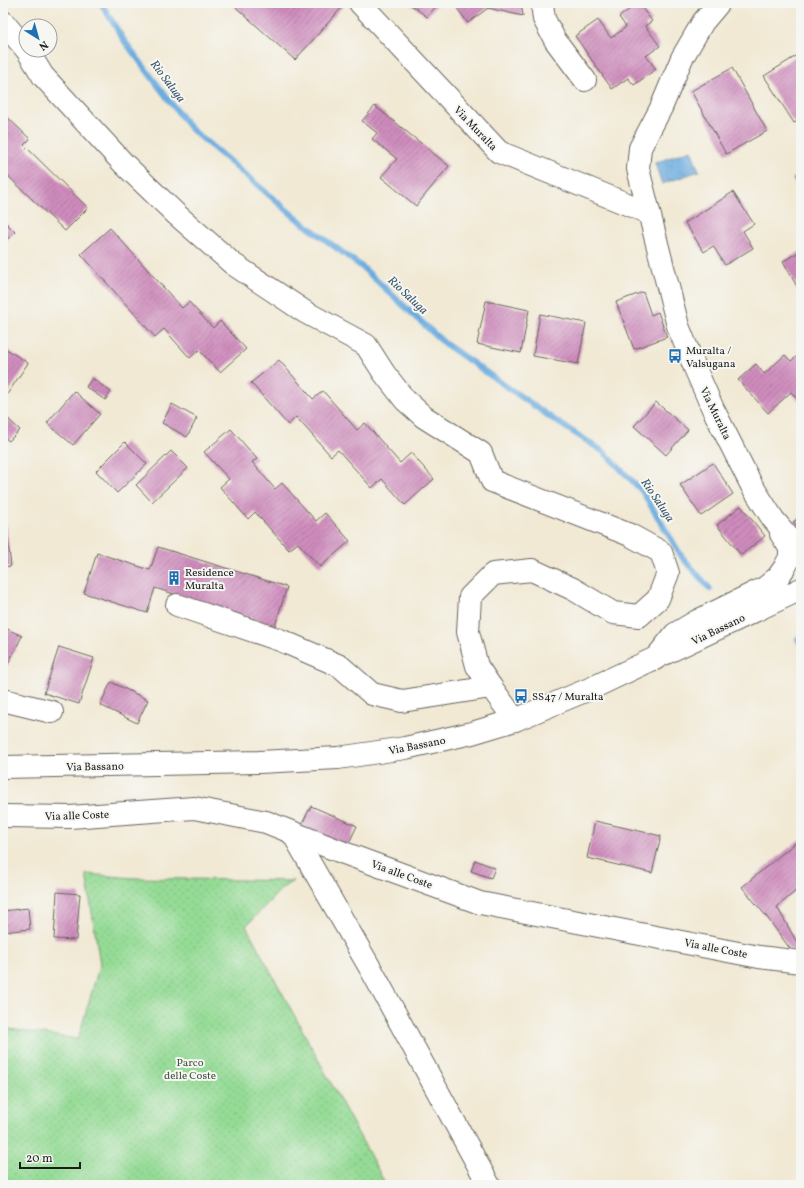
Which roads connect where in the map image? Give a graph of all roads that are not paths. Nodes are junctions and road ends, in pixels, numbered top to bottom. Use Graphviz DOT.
graph roads {
  1 [pos="360,3"];
  2 [pos="542,3"];
  3 [pos="719,3"];
  4 [pos="3,22"];
  5 [pos="18,39"];
  6 [pos="32,58"];
  7 [pos="585,80"];
  8 [pos="649,212"];
  9 [pos="773,519"];
  10 [pos="801,552"];
  11 [pos="801,589"];
  12 [pos="177,605"];
  13 [pos="655,659"];
  14 [pos="490,687"];
  15 [pos="3,700"];
  16 [pos="52,712"];
  17 [pos="515,720"];
  18 [pos="3,768"];
  19 [pos="3,816"];
  20 [pos="292,832"];
  21 [pos="801,962"];
  22 [pos="489,1185"];
  1 -- 8 [label="street, Via Muralta"];
  2 -- 7 [label="street"];
  3 -- 8 [label="street, Via Muralta"];
  4 -- 5 [label="street"];
  6 -- 14 [label="street"];
  8 -- 9 [label="street, Via Muralta"];
  9 -- 10 [label="street, Via Muralta"];
  9 -- 13 [label="street"];
  11 -- 13 [label="street, Via Bassano"];
  12 -- 14 [label="street"];
  13 -- 17 [label="street, Via Bassano"];
  14 -- 17 [label="street"];
  15 -- 16 [label="street"];
  17 -- 18 [label="street, Via Bassano"];
  19 -- 20 [label="street, Via alle Coste"];
  20 -- 21 [label="street, Via alle Coste"];
  20 -- 22 [label="street"];
}
